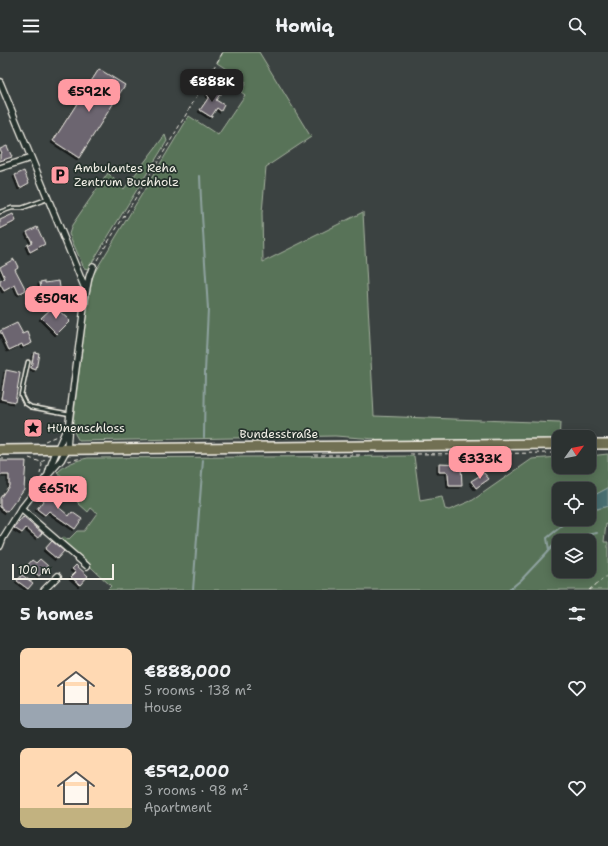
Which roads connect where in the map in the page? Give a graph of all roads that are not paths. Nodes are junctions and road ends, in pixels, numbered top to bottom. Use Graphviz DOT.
graph roads {
  1 [pos="0,82"];
  2 [pos="31,158"];
  3 [pos="0,168"];
  4 [pos="48,198"];
  5 [pos="0,212"];
  6 [pos="94,266"];
  7 [pos="86,292"];
  8 [pos="28,362"];
  9 [pos="70,414"];
  10 [pos="69,421"];
  11 [pos="552,444"];
  12 [pos="596,444"];
  13 [pos="608,444"];
  14 [pos="63,449"];
  15 [pos="0,450"];
  16 [pos="48,475"];
  17 [pos="21,509"];
  18 [pos="0,546"];
  19 [pos="87,566"];
  20 [pos="58,576"];
  21 [pos="44,590"];
  1 -- 2 [label="street"];
  2 -- 3 [label="street"];
  2 -- 4 [label="street"];
  4 -- 5 [label="lane"];
  4 -- 7 [label="street"];
  6 -- 7 [label="street"];
  7 -- 9 [label="street"];
  8 -- 9 [label="lane"];
  9 -- 10 [label="street"];
  10 -- 14 [label="street"];
  10 -- 14 [label="street"];
  11 -- 14 [label="main road, Bundesstraße"];
  12 -- 13 [label="main road"];
  14 -- 15 [label="main road, Bundesstraße"];
  14 -- 16 [label="street"];
  14 -- 16 [label="street"];
  16 -- 17 [label="street"];
  17 -- 18 [label="street"];
  17 -- 19 [label="street"];
  20 -- 21 [label="street"];
}
